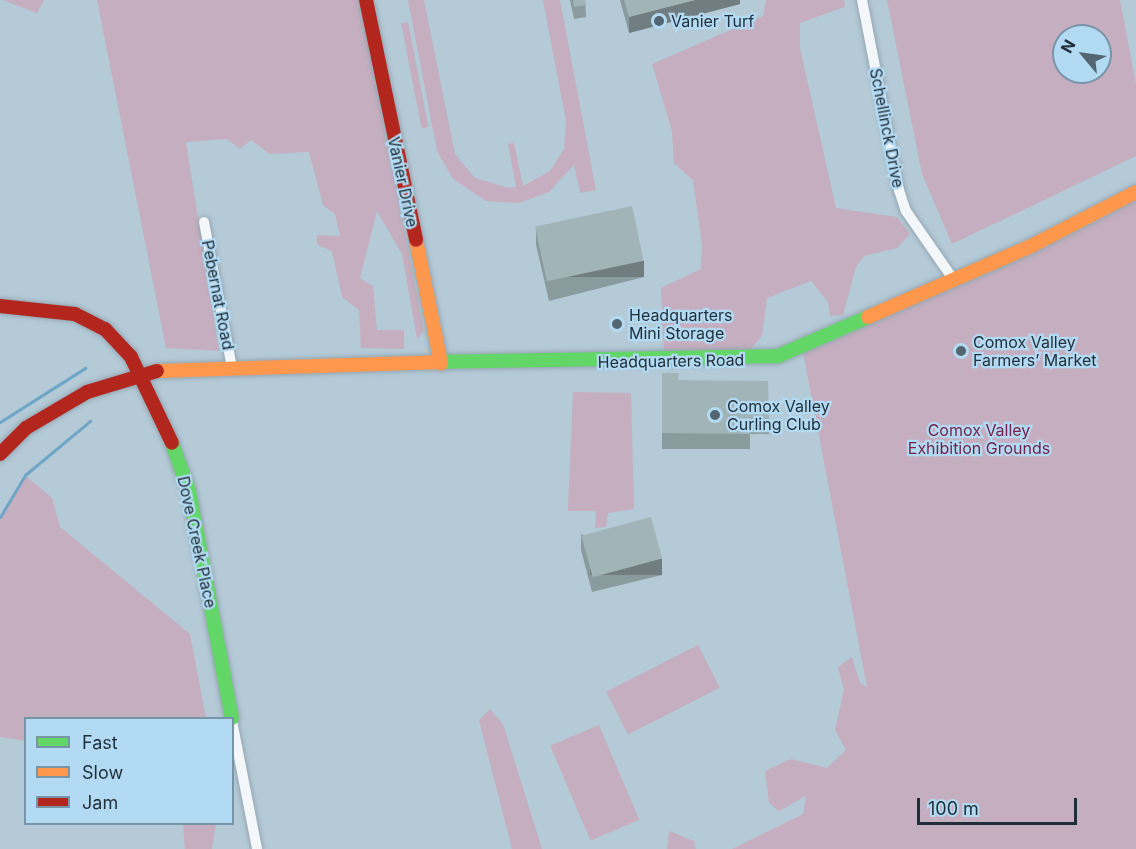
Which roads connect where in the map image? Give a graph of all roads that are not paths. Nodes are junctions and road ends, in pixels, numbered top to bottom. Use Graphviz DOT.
graph roads {
  1 [pos="366,0"];
  2 [pos="862,0"];
  3 [pos="1136,192"];
  4 [pos="204,222"];
  5 [pos="953,279"];
  6 [pos="0,306"];
  7 [pos="441,363"];
  8 [pos="232,368"];
  9 [pos="139,373"];
  10 [pos="0,454"];
  11 [pos="231,717"];
  12 [pos="234,730"];
  13 [pos="257,849"];
  1 -- 7 [label="main road, Vanier Drive"];
  2 -- 5 [label="street, Schellinck Drive"];
  3 -- 5 [label="main road, Headquarters Road"];
  4 -- 8 [label="street, Pebernat Road"];
  5 -- 7 [label="main road, Headquarters Road"];
  6 -- 9 [label="main road"];
  7 -- 8 [label="main road, Headquarters Road"];
  8 -- 9 [label="main road, Headquarters Road"];
  9 -- 10 [label="main road, Headquarters Road"];
  9 -- 11 [label="main road, Dove Creek Place"];
  12 -- 13 [label="street, Dove Creek Place"];
}
